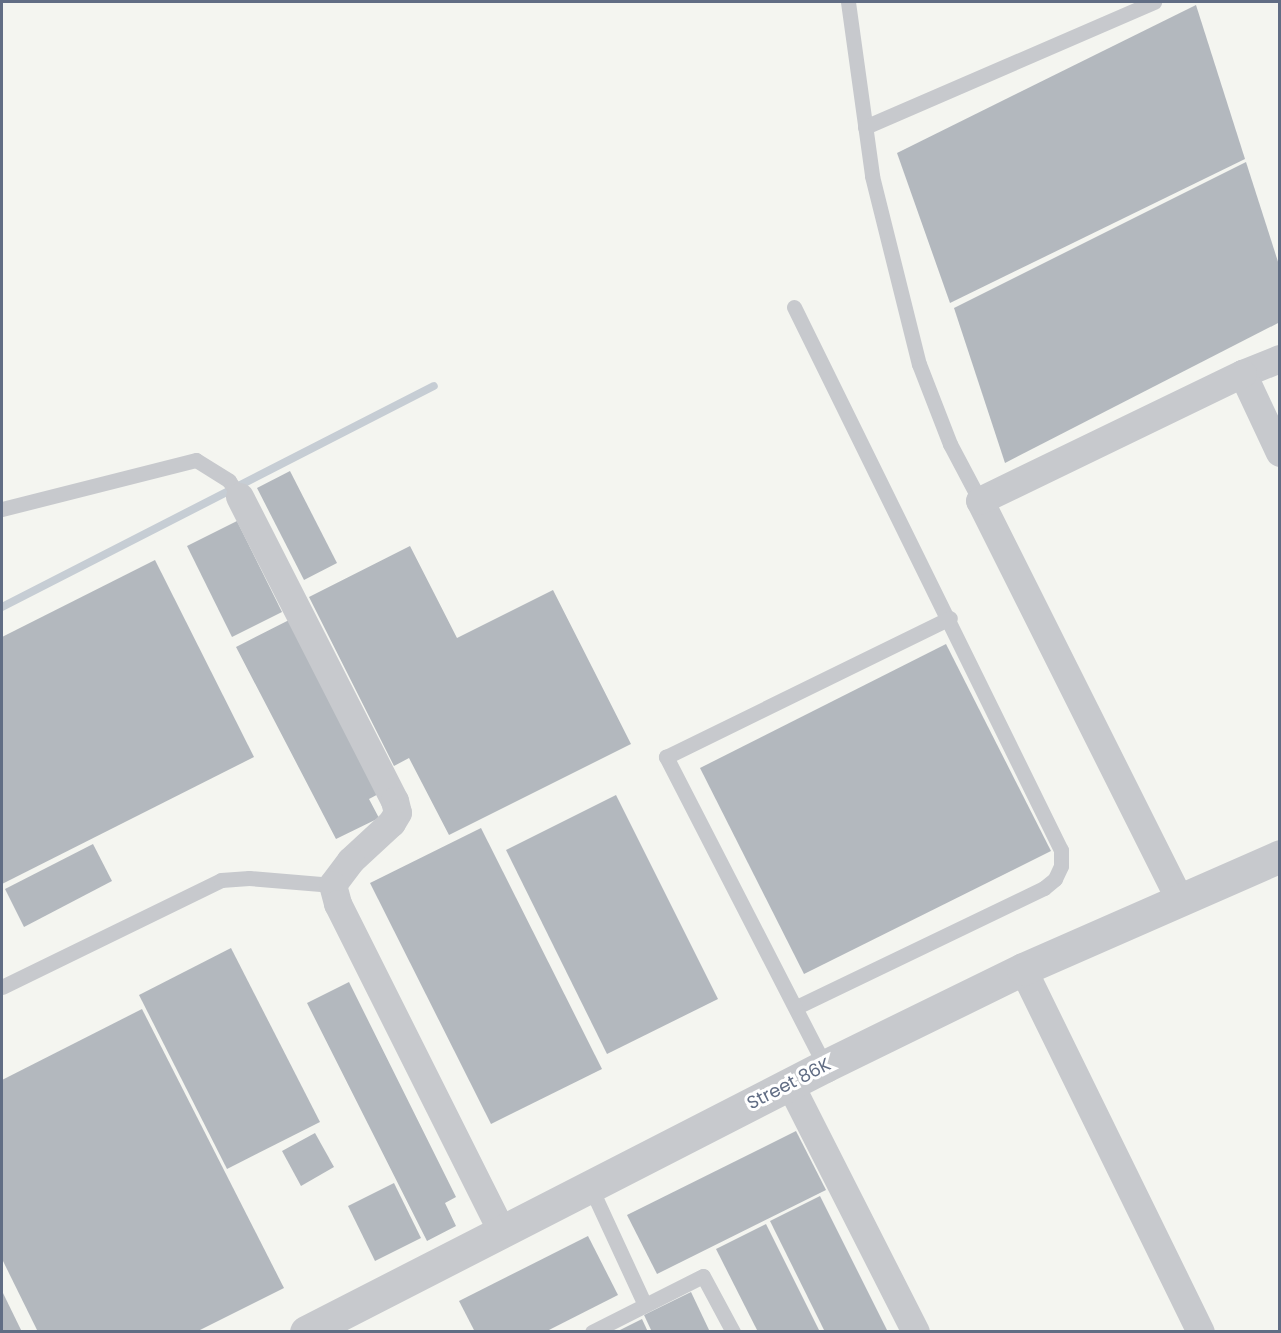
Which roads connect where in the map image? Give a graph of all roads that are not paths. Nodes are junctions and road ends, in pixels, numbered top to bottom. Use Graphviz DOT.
graph roads {
  1 [pos="848,2"];
  2 [pos="1154,2"];
  3 [pos="865,128"];
  4 [pos="794,307"];
  5 [pos="1280,359"];
  6 [pos="1243,374"];
  7 [pos="1280,453"];
  8 [pos="235,489"];
  9 [pos="980,501"];
  10 [pos="2,509"];
  11 [pos="950,618"];
  12 [pos="1280,856"];
  13 [pos="333,885"];
  14 [pos="1180,900"];
  15 [pos="1023,969"];
  16 [pos="2,987"];
  17 [pos="797,1007"];
  18 [pos="825,1066"];
  19 [pos="790,1084"];
  20 [pos="590,1186"];
  21 [pos="502,1231"];
  22 [pos="645,1305"];
  23 [pos="306,1332"];
  24 [pos="592,1332"];
  25 [pos="733,1332"];
  26 [pos="916,1332"];
  27 [pos="1201,1332"];
  1 -- 3 [label="lane"];
  2 -- 3 [label="lane"];
  3 -- 9 [label="lane"];
  4 -- 11 [label="lane"];
  5 -- 6 [label="street"];
  6 -- 7 [label="street"];
  6 -- 9 [label="street"];
  8 -- 10 [label="lane"];
  8 -- 13 [label="street"];
  9 -- 14 [label="street"];
  11 -- 17 [label="lane"];
  11 -- 17 [label="lane"];
  12 -- 14 [label="street, Street 86K"];
  13 -- 16 [label="lane"];
  13 -- 21 [label="street"];
  14 -- 15 [label="street, Street 86K"];
  15 -- 18 [label="street, Street 86K"];
  15 -- 27 [label="street"];
  17 -- 18 [label="lane"];
  18 -- 19 [label="street, Street 86K"];
  19 -- 20 [label="street, Street 86K"];
  19 -- 26 [label="street"];
  20 -- 21 [label="street, Street 86K"];
  20 -- 22 [label="lane"];
  21 -- 23 [label="street, Street 86K"];
  22 -- 24 [label="lane"];
  22 -- 25 [label="lane"];
}
